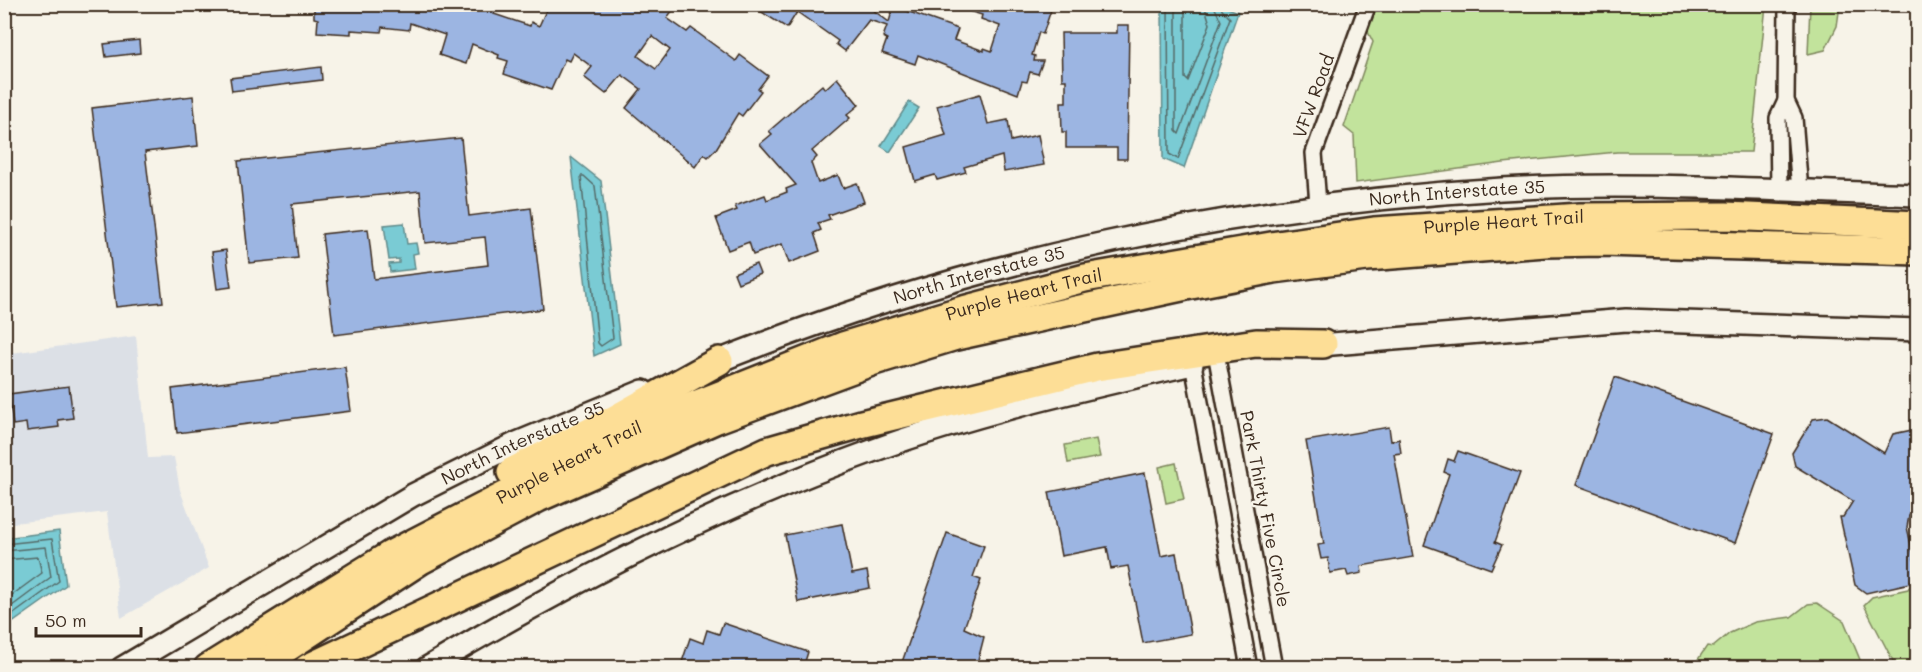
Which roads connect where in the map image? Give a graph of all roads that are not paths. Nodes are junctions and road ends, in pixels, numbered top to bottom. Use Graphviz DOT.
graph roads {
  1 [pos="1368,4"];
  2 [pos="1787,4"];
  3 [pos="1786,101"];
  4 [pos="1779,191"];
  5 [pos="1800,191"];
  6 [pos="1917,195"];
  7 [pos="1318,204"];
  8 [pos="1917,225"];
  9 [pos="1917,251"];
  10 [pos="1917,330"];
  11 [pos="1323,344"];
  12 [pos="1217,358"];
  13 [pos="719,361"];
  14 [pos="1192,364"];
  15 [pos="122,668"];
  16 [pos="192,668"];
  17 [pos="208,668"];
  18 [pos="256,668"];
  19 [pos="308,668"];
  20 [pos="427,668"];
  21 [pos="1249,668"];
  22 [pos="1274,668"];
  1 -- 7 [label="street, VFW Road"];
  2 -- 3 [label="street"];
  3 -- 4 [label="street"];
  3 -- 5 [label="street"];
  4 -- 5 [label="main road, North Interstate 35"];
  4 -- 7 [label="main road, North Interstate 35"];
  5 -- 6 [label="main road, North Interstate 35"];
  7 -- 13 [label="main road, North Interstate 35"];
  8 -- 17 [label="highway, Purple Heart Trail"];
  9 -- 18 [label="highway, Purple Heart Trail"];
  10 -- 11 [label="main road"];
  11 -- 12 [label="main road"];
  11 -- 19 [label="highway"];
  12 -- 14 [label="main road"];
  12 -- 22 [label="street, Park Thirty Five Circle"];
  13 -- 15 [label="main road, North Interstate 35"];
  13 -- 16 [label="highway"];
  14 -- 20 [label="main road"];
  14 -- 21 [label="street"];
}
